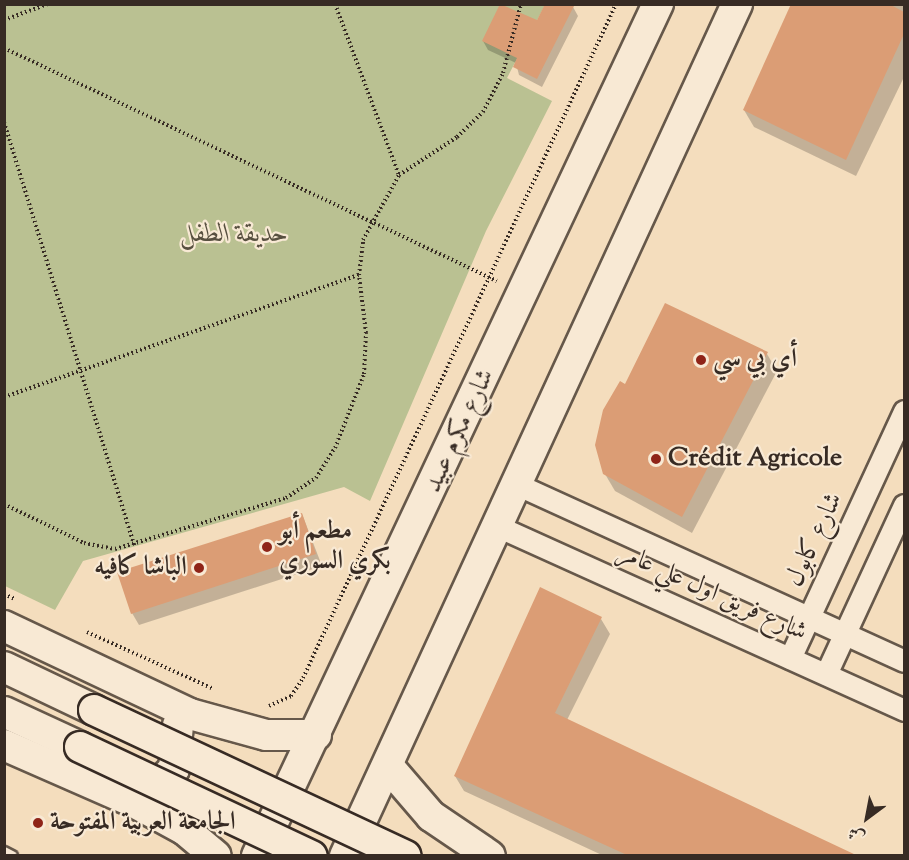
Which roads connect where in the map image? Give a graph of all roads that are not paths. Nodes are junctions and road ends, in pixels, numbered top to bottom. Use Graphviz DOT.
graph roads {
  1 [pos="658,4"];
  2 [pos="737,4"];
  3 [pos="904,411"];
  4 [pos="516,484"];
  5 [pos="904,505"];
  6 [pos="497,526"];
  7 [pos="809,617"];
  8 [pos="4,626"];
  9 [pos="845,633"];
  10 [pos="790,658"];
  11 [pos="904,661"];
  12 [pos="4,667"];
  13 [pos="826,674"];
  14 [pos="169,704"];
  15 [pos="904,710"];
  16 [pos="4,712"];
  17 [pos="316,735"];
  18 [pos="4,745"];
  19 [pos="388,766"];
  20 [pos="134,802"];
  21 [pos="4,852"];
  22 [pos="482,854"];
  23 [pos="12,855"];
  24 [pos="216,855"];
  25 [pos="257,855"];
  26 [pos="312,855"];
  27 [pos="345,855"];
  28 [pos="406,855"];
  1 -- 17 [label="street, شارع مكرم عبيد"];
  2 -- 4 [label="street"];
  3 -- 7 [label="street, شارع كابول"];
  4 -- 6 [label="street"];
  4 -- 7 [label="street, شارع فريق اول علي عامر"];
  5 -- 9 [label="street"];
  6 -- 10 [label="street, شارع فريق اول علي عامر"];
  6 -- 19 [label="street"];
  7 -- 9 [label="street, شارع فريق اول علي عامر"];
  7 -- 10 [label="street, شارع كابول"];
  8 -- 14 [label="street"];
  9 -- 11 [label="street, شارع فريق اول علي عامر"];
  9 -- 13 [label="street"];
  10 -- 13 [label="street, شارع فريق اول علي عامر"];
  12 -- 28 [label="street, bridge"];
  13 -- 15 [label="street, شارع فريق اول علي عامر"];
  14 -- 17 [label="street"];
  14 -- 20 [label="street"];
  16 -- 26 [label="street, bridge"];
  17 -- 25 [label="street, شارع مكرم عبيد"];
  18 -- 20 [label="street"];
  19 -- 22 [label="street"];
  19 -- 27 [label="street"];
  20 -- 24 [label="street"];
  21 -- 23 [label="lane"];
}
